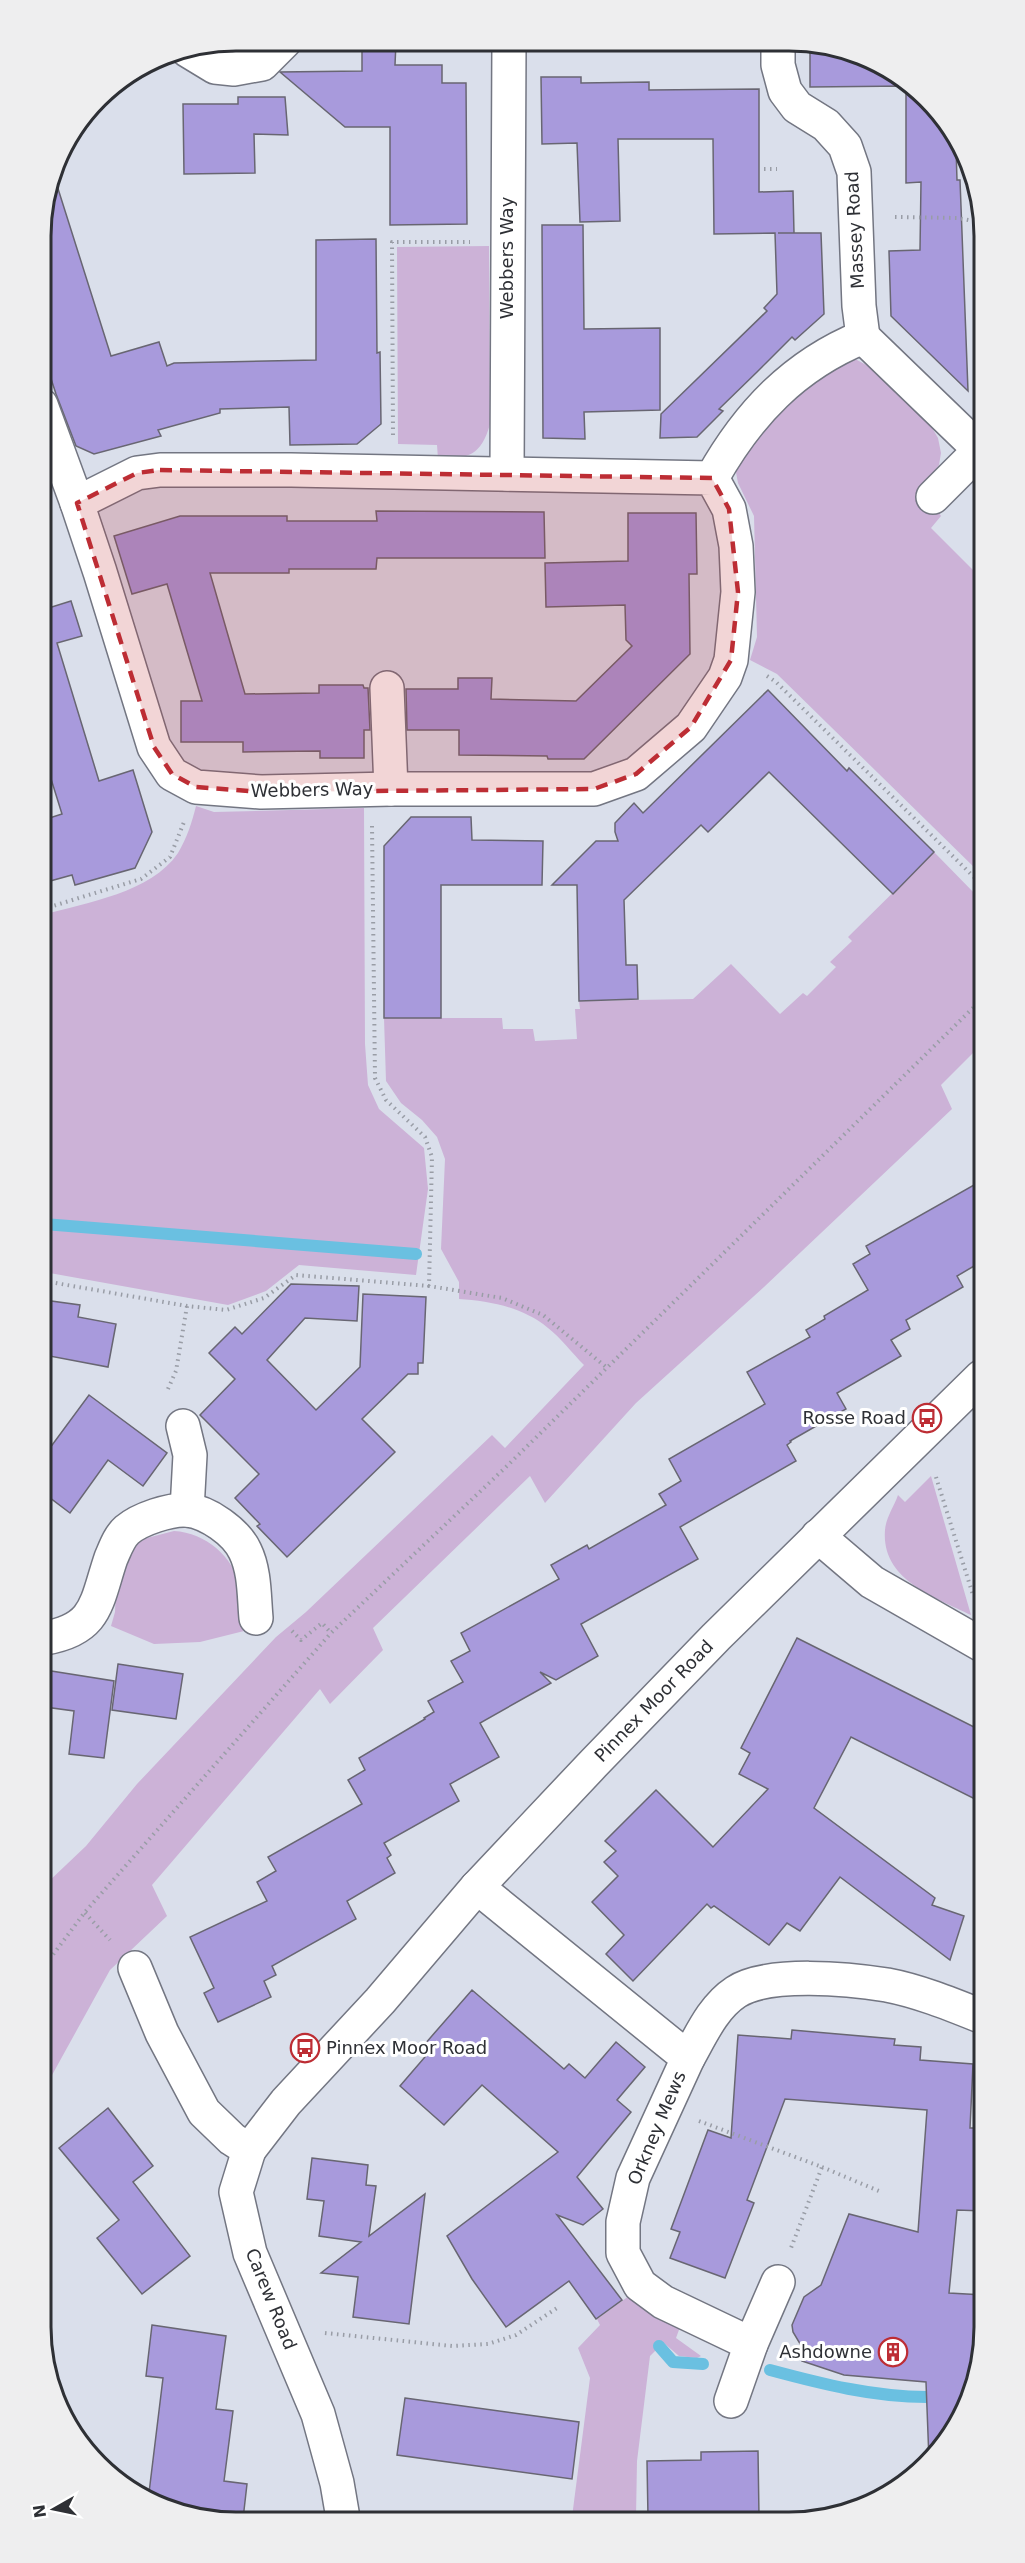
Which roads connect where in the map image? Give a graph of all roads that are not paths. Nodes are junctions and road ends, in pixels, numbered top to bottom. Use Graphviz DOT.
graph roads {
  1 [pos="275,51"];
  2 [pos="509,51"];
  3 [pos="778,51"];
  4 [pos="196,56"];
  5 [pos="863,337"];
  6 [pos="51,432"];
  7 [pos="974,445"];
  8 [pos="974,455"];
  9 [pos="507,474"];
  10 [pos="712,478"];
  11 [pos="933,497"];
  12 [pos="77,503"];
  13 [pos="387,688"];
  14 [pos="381,789"];
  15 [pos="974,1384"];
  16 [pos="183,1426"];
  17 [pos="187,1510"];
  18 [pos="818,1536"];
  19 [pos="256,1618"];
  20 [pos="51,1636"];
  21 [pos="974,1641"];
  22 [pos="477,1887"];
  23 [pos="135,1968"];
  24 [pos="974,2013"];
  25 [pos="688,2058"];
  26 [pos="249,2150"];
  27 [pos="778,2282"];
  28 [pos="751,2344"];
  29 [pos="731,2401"];
  30 [pos="342,2512"];
  1 -- 4 [label="street"];
  2 -- 9 [label="street, Webbers Way"];
  3 -- 5 [label="street, Massey Road"];
  5 -- 7 [label="street"];
  5 -- 10 [label="street"];
  6 -- 12 [label="street, Webbers Way"];
  8 -- 11 [label="street"];
  9 -- 10 [label="street"];
  9 -- 12 [label="street"];
  10 -- 14 [label="street, Webbers Way"];
  12 -- 14 [label="street, Webbers Way"];
  13 -- 14 [label="street"];
  15 -- 18 [label="street, Pinnex Moor Road"];
  16 -- 17 [label="street"];
  17 -- 19 [label="street"];
  17 -- 20 [label="street"];
  18 -- 21 [label="street"];
  18 -- 22 [label="street, Pinnex Moor Road"];
  22 -- 25 [label="street, Orkney Mews"];
  22 -- 26 [label="street, Pinnex Moor Road"];
  23 -- 26 [label="street"];
  24 -- 25 [label="street, Orkney Mews"];
  25 -- 28 [label="street, Orkney Mews"];
  26 -- 30 [label="street, Carew Road"];
  27 -- 28 [label="street"];
  28 -- 29 [label="street"];
}
